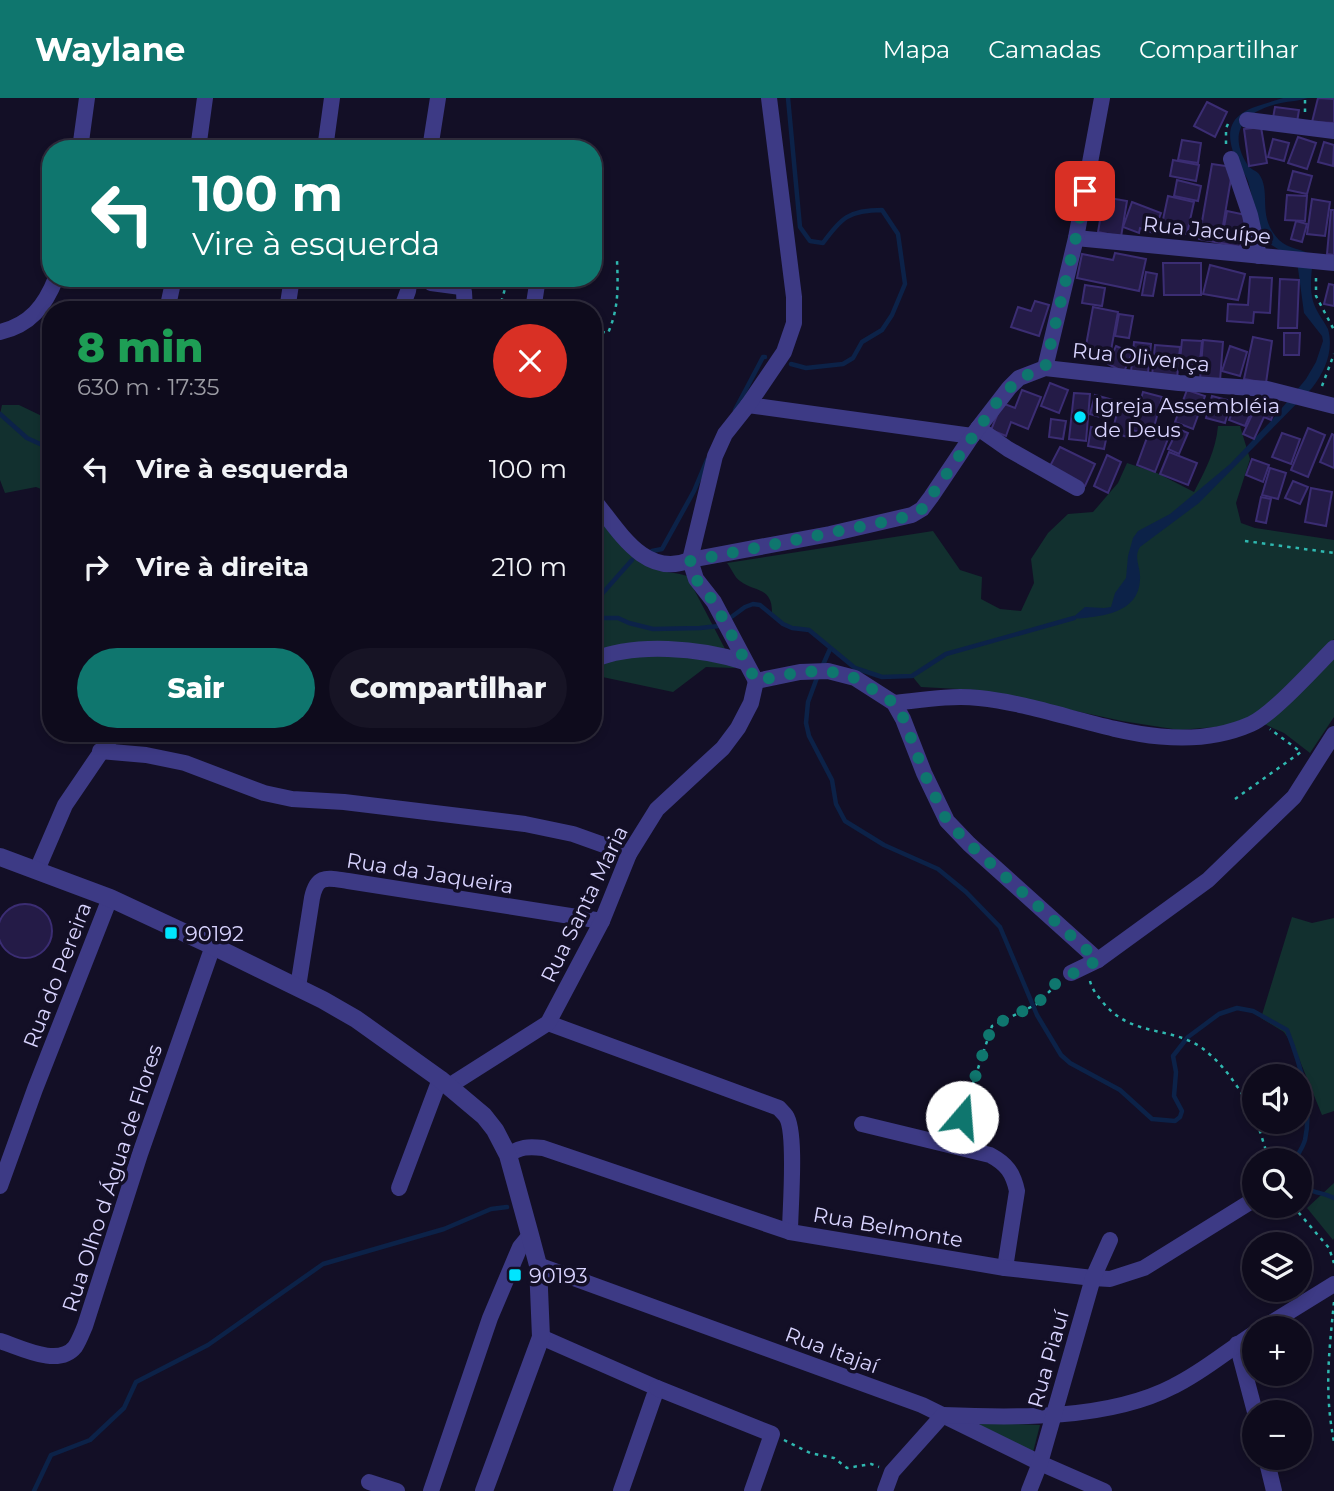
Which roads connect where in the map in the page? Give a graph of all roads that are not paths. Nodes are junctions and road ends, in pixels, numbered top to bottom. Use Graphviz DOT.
graph roads {
  1 [pos="88,98"];
  2 [pos="205,98"];
  3 [pos="332,98"];
  4 [pos="438,98"];
  5 [pos="769,98"];
  6 [pos="1102,98"];
  7 [pos="1239,120"];
  8 [pos="1334,131"];
  9 [pos="81,140"];
  10 [pos="199,140"];
  11 [pos="327,140"];
  12 [pos="431,140"];
  13 [pos="1231,159"];
  14 [pos="1076,237"];
  15 [pos="1259,256"];
  16 [pos="1334,263"];
  17 [pos="455,287"];
  18 [pos="464,301"];
  19 [pos="42,306"];
  20 [pos="0,332"];
  21 [pos="1045,368"];
  22 [pos="748,405"];
  23 [pos="1334,407"];
  24 [pos="975,432"];
  25 [pos="1077,488"];
  26 [pos="602,509"];
  27 [pos="690,561"];
  28 [pos="1334,648"];
  29 [pos="602,657"];
  30 [pos="744,662"];
  31 [pos="756,681"];
  32 [pos="894,703"];
  33 [pos="1334,734"];
  34 [pos="107,742"];
  35 [pos="100,751"];
  36 [pos="629,854"];
  37 [pos="0,857"];
  38 [pos="37,870"];
  39 [pos="110,898"];
  40 [pos="602,920"];
  41 [pos="213,946"];
  42 [pos="1093,962"];
  43 [pos="1071,973"];
  44 [pos="298,987"];
  45 [pos="548,1023"];
  46 [pos="444,1083"];
  47 [pos="862,1124"];
  48 [pos="508,1155"];
  49 [pos="0,1186"];
  50 [pos="399,1188"];
  51 [pos="1242,1207"];
  52 [pos="790,1232"];
  53 [pos="530,1235"];
  54 [pos="1110,1240"];
  55 [pos="538,1265"];
  56 [pos="1004,1268"];
  57 [pos="1093,1278"];
  58 [pos="1334,1284"];
  59 [pos="1282,1316"];
  60 [pos="541,1336"];
  61 [pos="0,1341"];
  62 [pos="1242,1341"];
  63 [pos="1237,1344"];
  64 [pos="657,1388"];
  65 [pos="1252,1400"];
  66 [pos="943,1415"];
  67 [pos="1054,1415"];
  68 [pos="1040,1463"];
  69 [pos="1269,1470"];
  70 [pos="369,1482"];
  71 [pos="397,1491"];
  72 [pos="431,1491"];
  73 [pos="484,1491"];
  74 [pos="621,1491"];
  75 [pos="752,1491"];
  76 [pos="886,1491"];
  77 [pos="1029,1491"];
  78 [pos="1104,1491"];
  79 [pos="1274,1491"];
  1 -- 9 [label="street"];
  2 -- 10 [label="street"];
  3 -- 11 [label="street"];
  4 -- 12 [label="street"];
  5 -- 22 [label="street"];
  6 -- 14 [label="street"];
  7 -- 8 [label="street"];
  13 -- 15 [label="street"];
  14 -- 15 [label="street, Rua Jacuípe"];
  14 -- 21 [label="street"];
  15 -- 16 [label="street, Rua Jacuípe"];
  17 -- 18 [label="street"];
  19 -- 20 [label="street"];
  21 -- 23 [label="street, Rua Olivença"];
  21 -- 24 [label="street, Rua Olivença"];
  22 -- 24 [label="street"];
  22 -- 27 [label="street"];
  24 -- 25 [label="street"];
  24 -- 27 [label="street, Rua Olivença"];
  26 -- 27 [label="street, Rua Olivença"];
  27 -- 30 [label="street"];
  28 -- 32 [label="street"];
  29 -- 30 [label="street"];
  30 -- 31 [label="street"];
  31 -- 32 [label="street"];
  31 -- 36 [label="street, Rua Santa Maria"];
  32 -- 42 [label="street"];
  33 -- 42 [label="street"];
  34 -- 35 [label="street"];
  35 -- 36 [label="street"];
  35 -- 38 [label="street"];
  36 -- 40 [label="street, Rua Santa Maria"];
  37 -- 38 [label="street"];
  38 -- 39 [label="street"];
  39 -- 41 [label="street"];
  39 -- 49 [label="street, Rua do Pereira"];
  40 -- 44 [label="street, Rua da Jaqueira"];
  40 -- 45 [label="street, Rua Santa Maria"];
  41 -- 44 [label="street"];
  41 -- 61 [label="street, Rua Olho d Água de Flores"];
  42 -- 43 [label="street"];
  44 -- 46 [label="street"];
  45 -- 46 [label="street, Rua Santa Maria"];
  45 -- 52 [label="street"];
  46 -- 48 [label="street"];
  46 -- 50 [label="street"];
  47 -- 56 [label="street"];
  48 -- 52 [label="street, Rua Belmonte"];
  48 -- 53 [label="street"];
  51 -- 57 [label="street, Rua Belmonte"];
  52 -- 56 [label="street, Rua Belmonte"];
  53 -- 55 [label="street"];
  53 -- 72 [label="street"];
  54 -- 57 [label="street, Rua Piauí"];
  55 -- 60 [label="street"];
  55 -- 66 [label="street, Rua Itajaí"];
  56 -- 57 [label="street, Rua Belmonte"];
  57 -- 67 [label="street, Rua Piauí"];
  58 -- 59 [label="street"];
  60 -- 64 [label="street"];
  60 -- 73 [label="street"];
  62 -- 63 [label="street"];
  63 -- 65 [label="street"];
  63 -- 67 [label="street"];
  64 -- 74 [label="street"];
  64 -- 75 [label="street"];
  66 -- 67 [label="street"];
  66 -- 68 [label="street, Rua Itajaí"];
  66 -- 76 [label="street"];
  67 -- 68 [label="street, Rua Piauí"];
  68 -- 77 [label="street, Rua Piauí"];
  68 -- 78 [label="street, Rua Itajaí"];
  69 -- 79 [label="street"];
  70 -- 71 [label="street"];
}
